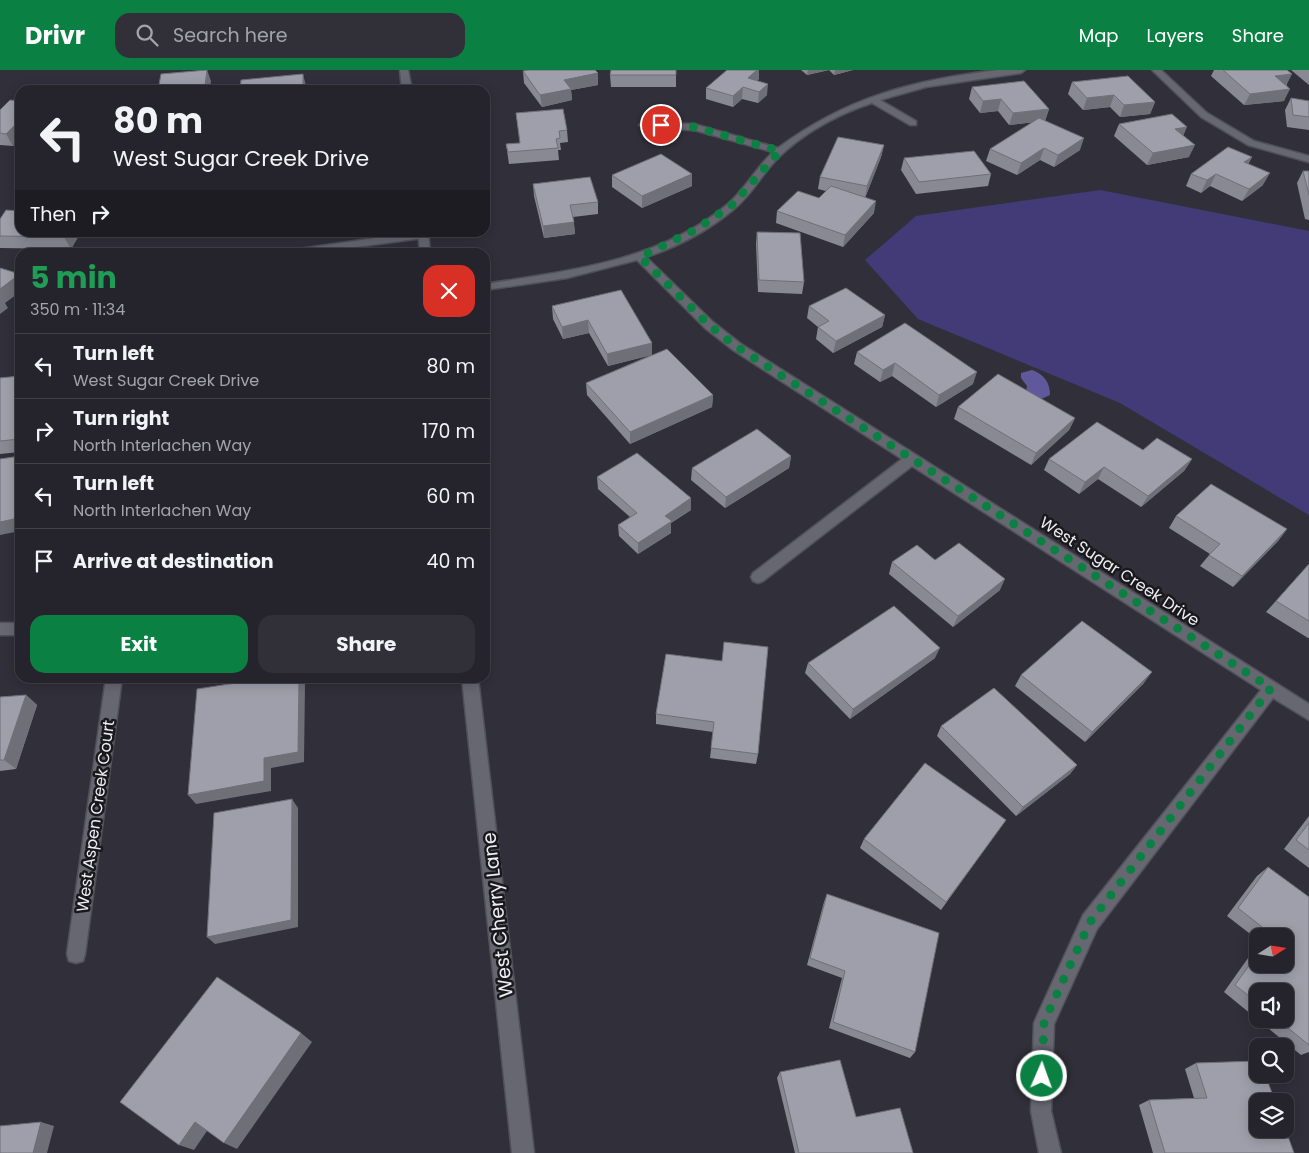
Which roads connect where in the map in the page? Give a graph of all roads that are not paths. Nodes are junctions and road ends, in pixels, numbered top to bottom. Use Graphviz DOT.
graph roads {
  1 [pos="404,70"];
  2 [pos="1022,70"];
  3 [pos="1156,70"];
  4 [pos="406,85"];
  5 [pos="871,99"];
  6 [pos="913,123"];
  7 [pos="644,125"];
  8 [pos="780,151"];
  9 [pos="1309,159"];
  10 [pos="402,237"];
  11 [pos="327,248"];
  12 [pos="640,257"];
  13 [pos="490,286"];
  14 [pos="912,459"];
  15 [pos="758,577"];
  16 [pos="0,629"];
  17 [pos="15,629"];
  18 [pos="113,683"];
  19 [pos="471,683"];
  20 [pos="1271,688"];
  21 [pos="1309,713"];
  22 [pos="76,954"];
  23 [pos="523,1153"];
  24 [pos="1050,1153"];
  1 -- 4 [label="street"];
  2 -- 5 [label="street"];
  3 -- 9 [label="street"];
  5 -- 6 [label="street"];
  5 -- 8 [label="street"];
  7 -- 8 [label="street"];
  8 -- 12 [label="street"];
  10 -- 11 [label="street"];
  12 -- 13 [label="street"];
  12 -- 14 [label="street, West Sugar Creek Drive"];
  14 -- 15 [label="street"];
  14 -- 20 [label="street, West Sugar Creek Drive"];
  16 -- 17 [label="street"];
  18 -- 22 [label="street, West Aspen Creek Court"];
  19 -- 23 [label="street, West Cherry Lane"];
  20 -- 21 [label="street, West Sugar Creek Drive"];
  20 -- 24 [label="street"];
}
